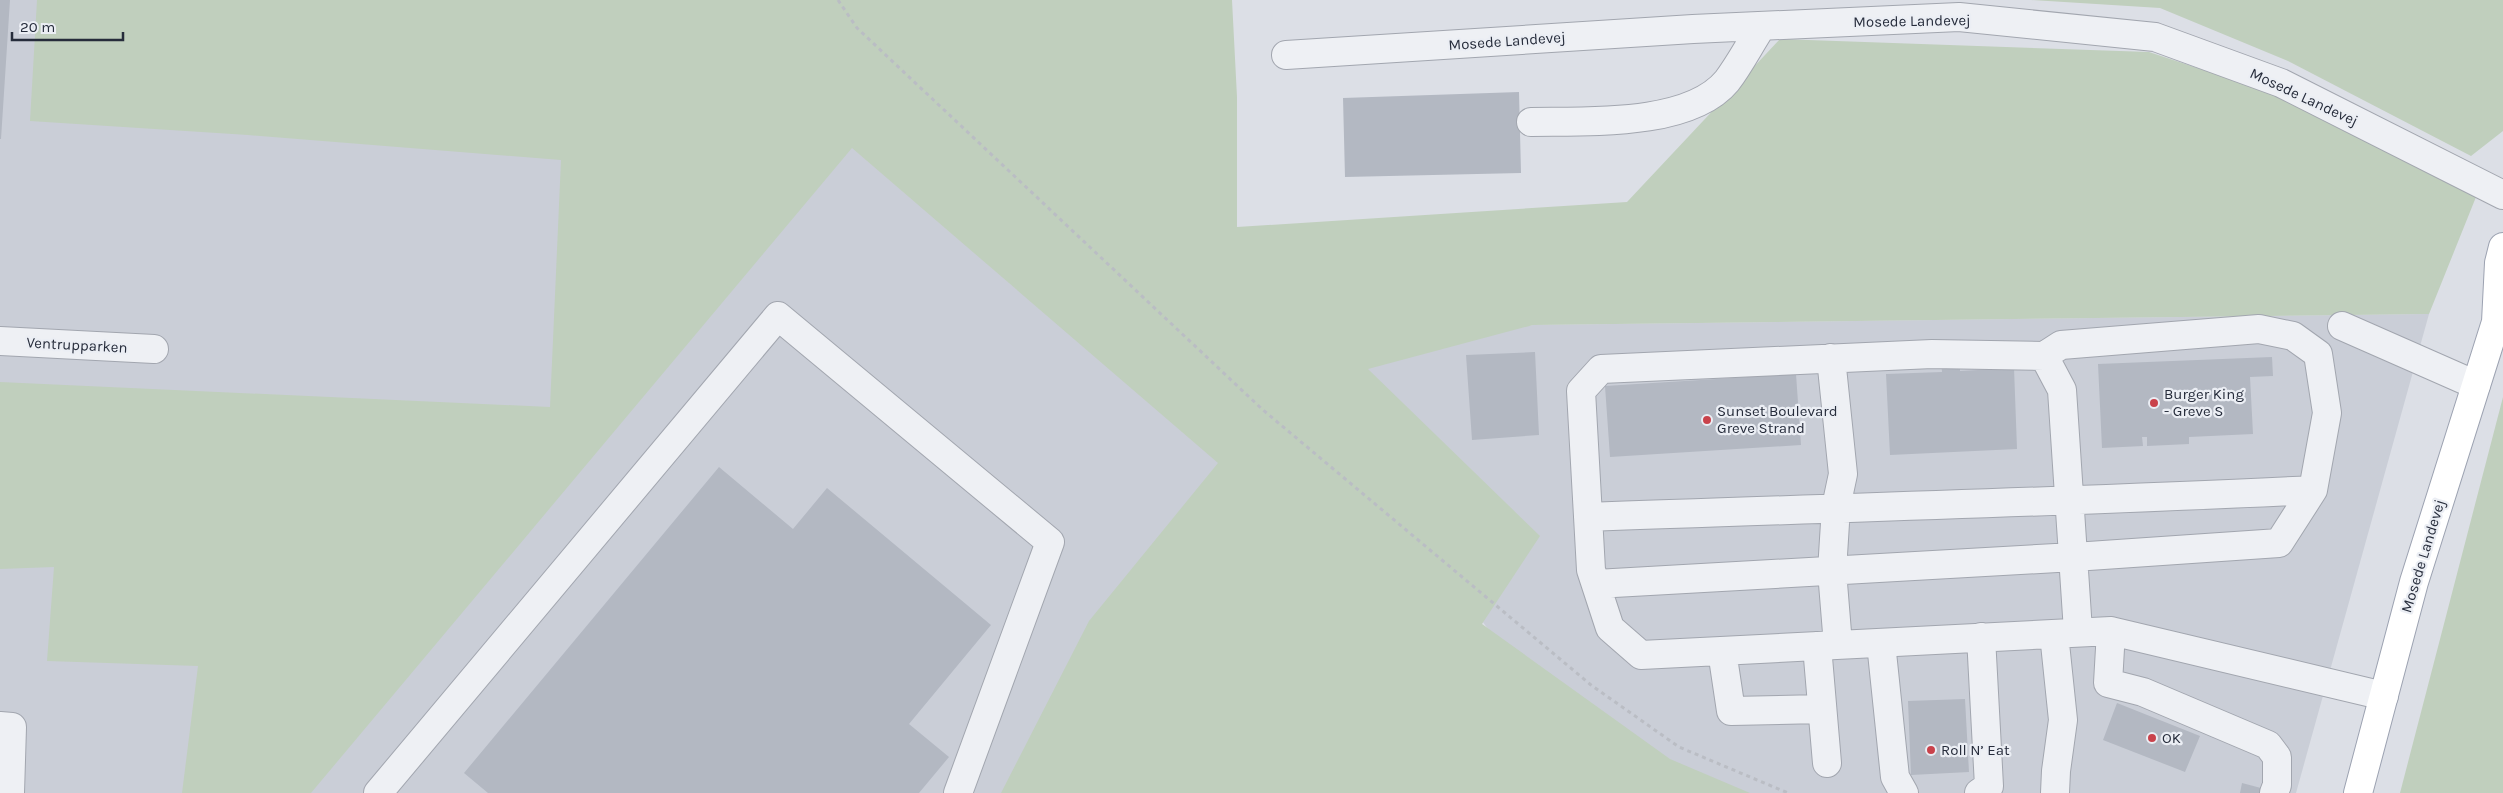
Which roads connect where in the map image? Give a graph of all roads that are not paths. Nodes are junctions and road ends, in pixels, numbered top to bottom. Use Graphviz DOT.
graph roads {
  1 [pos="1762,26"];
  2 [pos="1286,55"];
  3 [pos="1531,122"];
  4 [pos="2503,195"];
  5 [pos="2503,248"];
  6 [pos="2499,316"];
  7 [pos="2342,326"];
  8 [pos="0,341"];
  9 [pos="154,349"];
  10 [pos="2044,356"];
  11 [pos="1831,358"];
  12 [pos="2476,385"];
  13 [pos="2313,490"];
  14 [pos="2071,502"];
  15 [pos="1836,507"];
  16 [pos="1588,517"];
  17 [pos="2074,557"];
  18 [pos="1832,571"];
  19 [pos="1596,584"];
  20 [pos="2111,631"];
  21 [pos="2066,632"];
  22 [pos="1981,638"];
  23 [pos="1881,643"];
  24 [pos="1827,646"];
  25 [pos="1722,651"];
  26 [pos="2384,696"];
  27 [pos="1822,709"];
  28 [pos="0,726"];
  29 [pos="1827,764"];
  30 [pos="10,793"];
  31 [pos="378,793"];
  32 [pos="958,793"];
  33 [pos="1904,793"];
  34 [pos="1980,793"];
  35 [pos="2055,793"];
  36 [pos="2274,793"];
  37 [pos="2358,793"];
  1 -- 2 [label="lane, Mosede Landevej"];
  1 -- 3 [label="lane"];
  1 -- 4 [label="lane, Mosede Landevej"];
  5 -- 6 [label="main road, Mosede Landevej"];
  6 -- 12 [label="main road, Mosede Landevej"];
  7 -- 12 [label="lane"];
  8 -- 9 [label="lane, Ventrupparken"];
  10 -- 11 [label="lane"];
  10 -- 13 [label="lane"];
  10 -- 14 [label="lane"];
  11 -- 15 [label="lane"];
  11 -- 16 [label="lane"];
  12 -- 26 [label="main road, Mosede Landevej"];
  13 -- 14 [label="lane"];
  13 -- 17 [label="lane"];
  14 -- 15 [label="lane"];
  14 -- 17 [label="lane"];
  15 -- 16 [label="lane"];
  15 -- 18 [label="lane"];
  16 -- 19 [label="lane"];
  17 -- 18 [label="lane"];
  17 -- 21 [label="lane"];
  18 -- 19 [label="lane"];
  18 -- 24 [label="lane"];
  19 -- 25 [label="lane"];
  20 -- 21 [label="lane"];
  20 -- 26 [label="lane"];
  20 -- 36 [label="lane"];
  21 -- 22 [label="lane"];
  21 -- 35 [label="lane"];
  22 -- 23 [label="lane"];
  22 -- 34 [label="lane"];
  23 -- 24 [label="lane"];
  23 -- 33 [label="lane"];
  24 -- 25 [label="lane"];
  24 -- 27 [label="lane"];
  25 -- 27 [label="lane"];
  26 -- 37 [label="main road, Mosede Landevej"];
  27 -- 29 [label="lane"];
  28 -- 30 [label="lane"];
  31 -- 32 [label="lane"];
}
